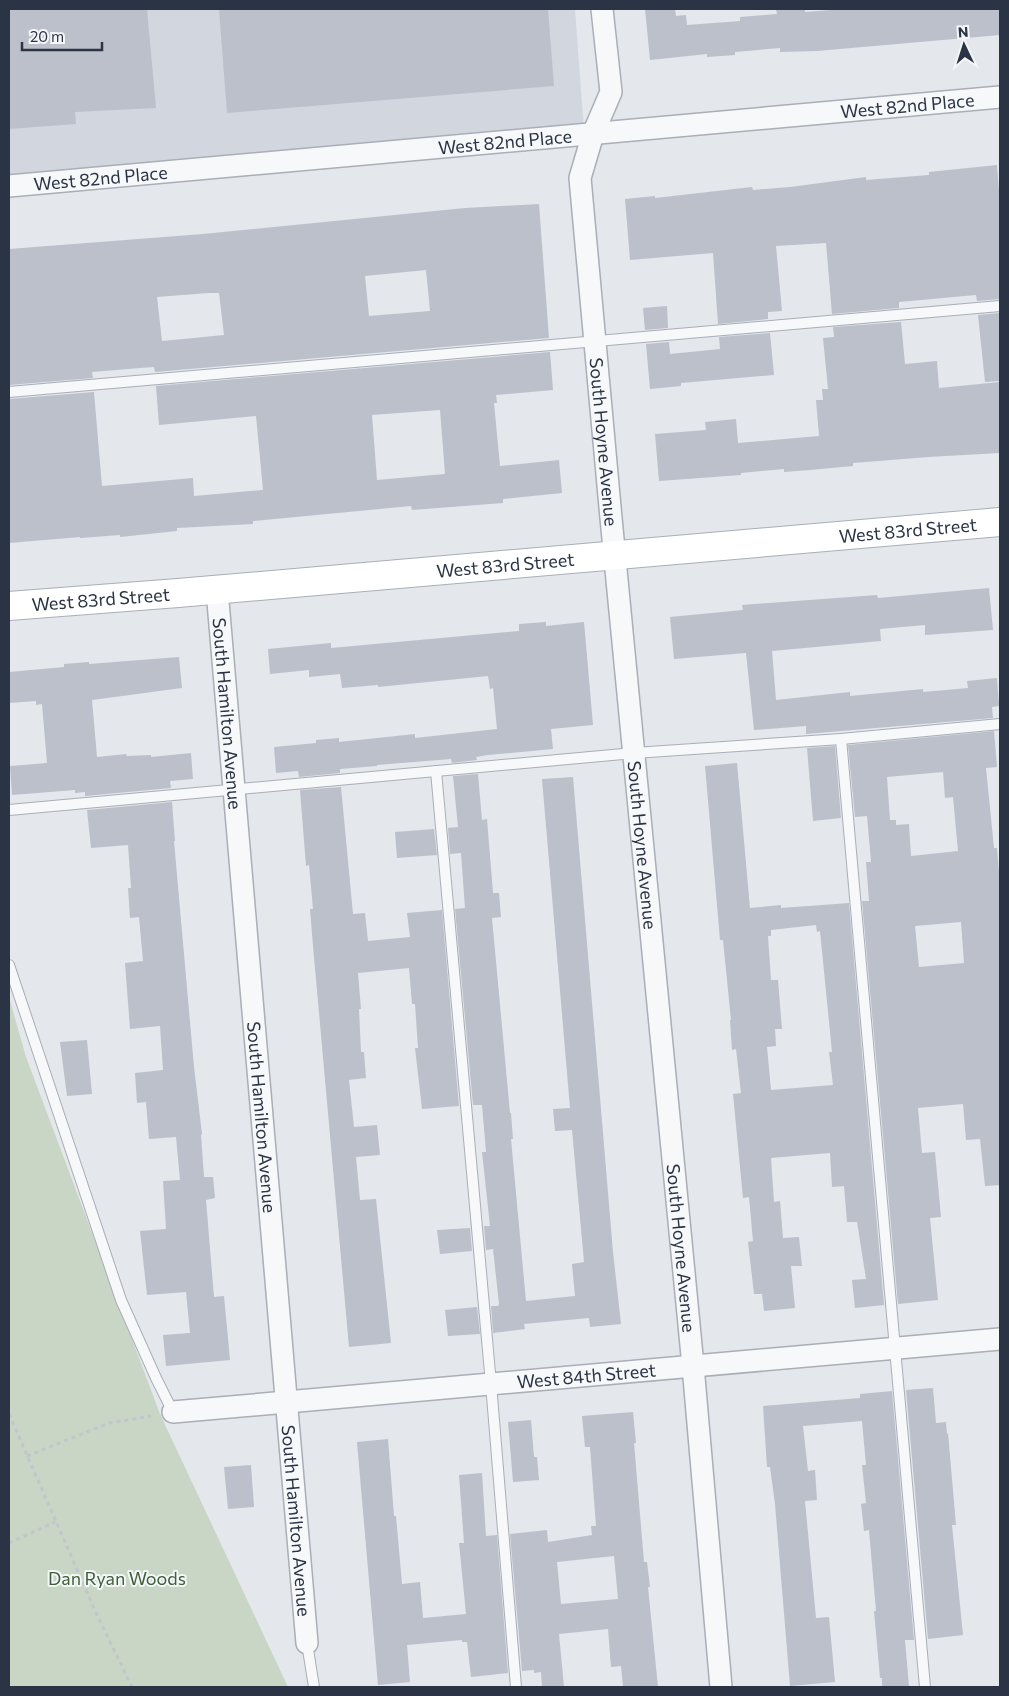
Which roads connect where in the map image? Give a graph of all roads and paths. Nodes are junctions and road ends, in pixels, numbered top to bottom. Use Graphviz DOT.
graph roads {
  1 [pos="602,9"];
  2 [pos="1000,98"];
  3 [pos="593,134"];
  4 [pos="9,186"];
  5 [pos="1000,306"];
  6 [pos="594,342"];
  7 [pos="9,392"];
  8 [pos="1000,522"];
  9 [pos="614,555"];
  10 [pos="218,590"];
  11 [pos="9,606"];
  12 [pos="1000,724"];
  13 [pos="841,739"];
  14 [pos="634,753"];
  15 [pos="436,771"];
  16 [pos="235,789"];
  17 [pos="9,810"];
  18 [pos="9,965"];
  19 [pos="1000,1339"];
  20 [pos="896,1348"];
  21 [pos="693,1366"];
  22 [pos="491,1384"];
  23 [pos="287,1402"];
  24 [pos="174,1412"];
  25 [pos="9,1414"];
  26 [pos="27,1456"];
  27 [pos="55,1522"];
  28 [pos="9,1543"];
  29 [pos="307,1643"];
  30 [pos="132,1687"];
  31 [pos="314,1687"];
  32 [pos="516,1687"];
  33 [pos="721,1687"];
  34 [pos="925,1687"];
  1 -- 3 [label="street, South Hoyne Avenue"];
  2 -- 3 [label="street, West 82nd Place"];
  3 -- 4 [label="street, West 82nd Place"];
  3 -- 6 [label="street, South Hoyne Avenue"];
  5 -- 6 [label="lane"];
  6 -- 7 [label="lane"];
  6 -- 9 [label="street, South Hoyne Avenue"];
  8 -- 9 [label="street, West 83rd Street"];
  9 -- 10 [label="street, West 83rd Street"];
  9 -- 14 [label="street, South Hoyne Avenue"];
  10 -- 11 [label="street, West 83rd Street"];
  10 -- 16 [label="street, South Hamilton Avenue"];
  12 -- 13 [label="lane"];
  13 -- 14 [label="lane"];
  13 -- 20 [label="lane"];
  14 -- 15 [label="lane"];
  14 -- 21 [label="street, South Hoyne Avenue"];
  15 -- 16 [label="lane"];
  15 -- 22 [label="lane"];
  16 -- 17 [label="lane"];
  16 -- 23 [label="street, South Hamilton Avenue"];
  18 -- 24 [label="lane"];
  19 -- 20 [label="street, West 84th Street"];
  20 -- 21 [label="street, West 84th Street"];
  20 -- 34 [label="lane"];
  21 -- 22 [label="street, West 84th Street"];
  21 -- 33 [label="street, South Hoyne Avenue"];
  22 -- 23 [label="street, West 84th Street"];
  22 -- 32 [label="lane"];
  23 -- 24 [label="street, West 84th Street"];
  23 -- 29 [label="street, South Hamilton Avenue"];
  24 -- 26 [label="path"];
  25 -- 26 [label="path"];
  26 -- 27 [label="path"];
  27 -- 28 [label="path"];
  27 -- 30 [label="path"];
  29 -- 31 [label="lane"];
}
